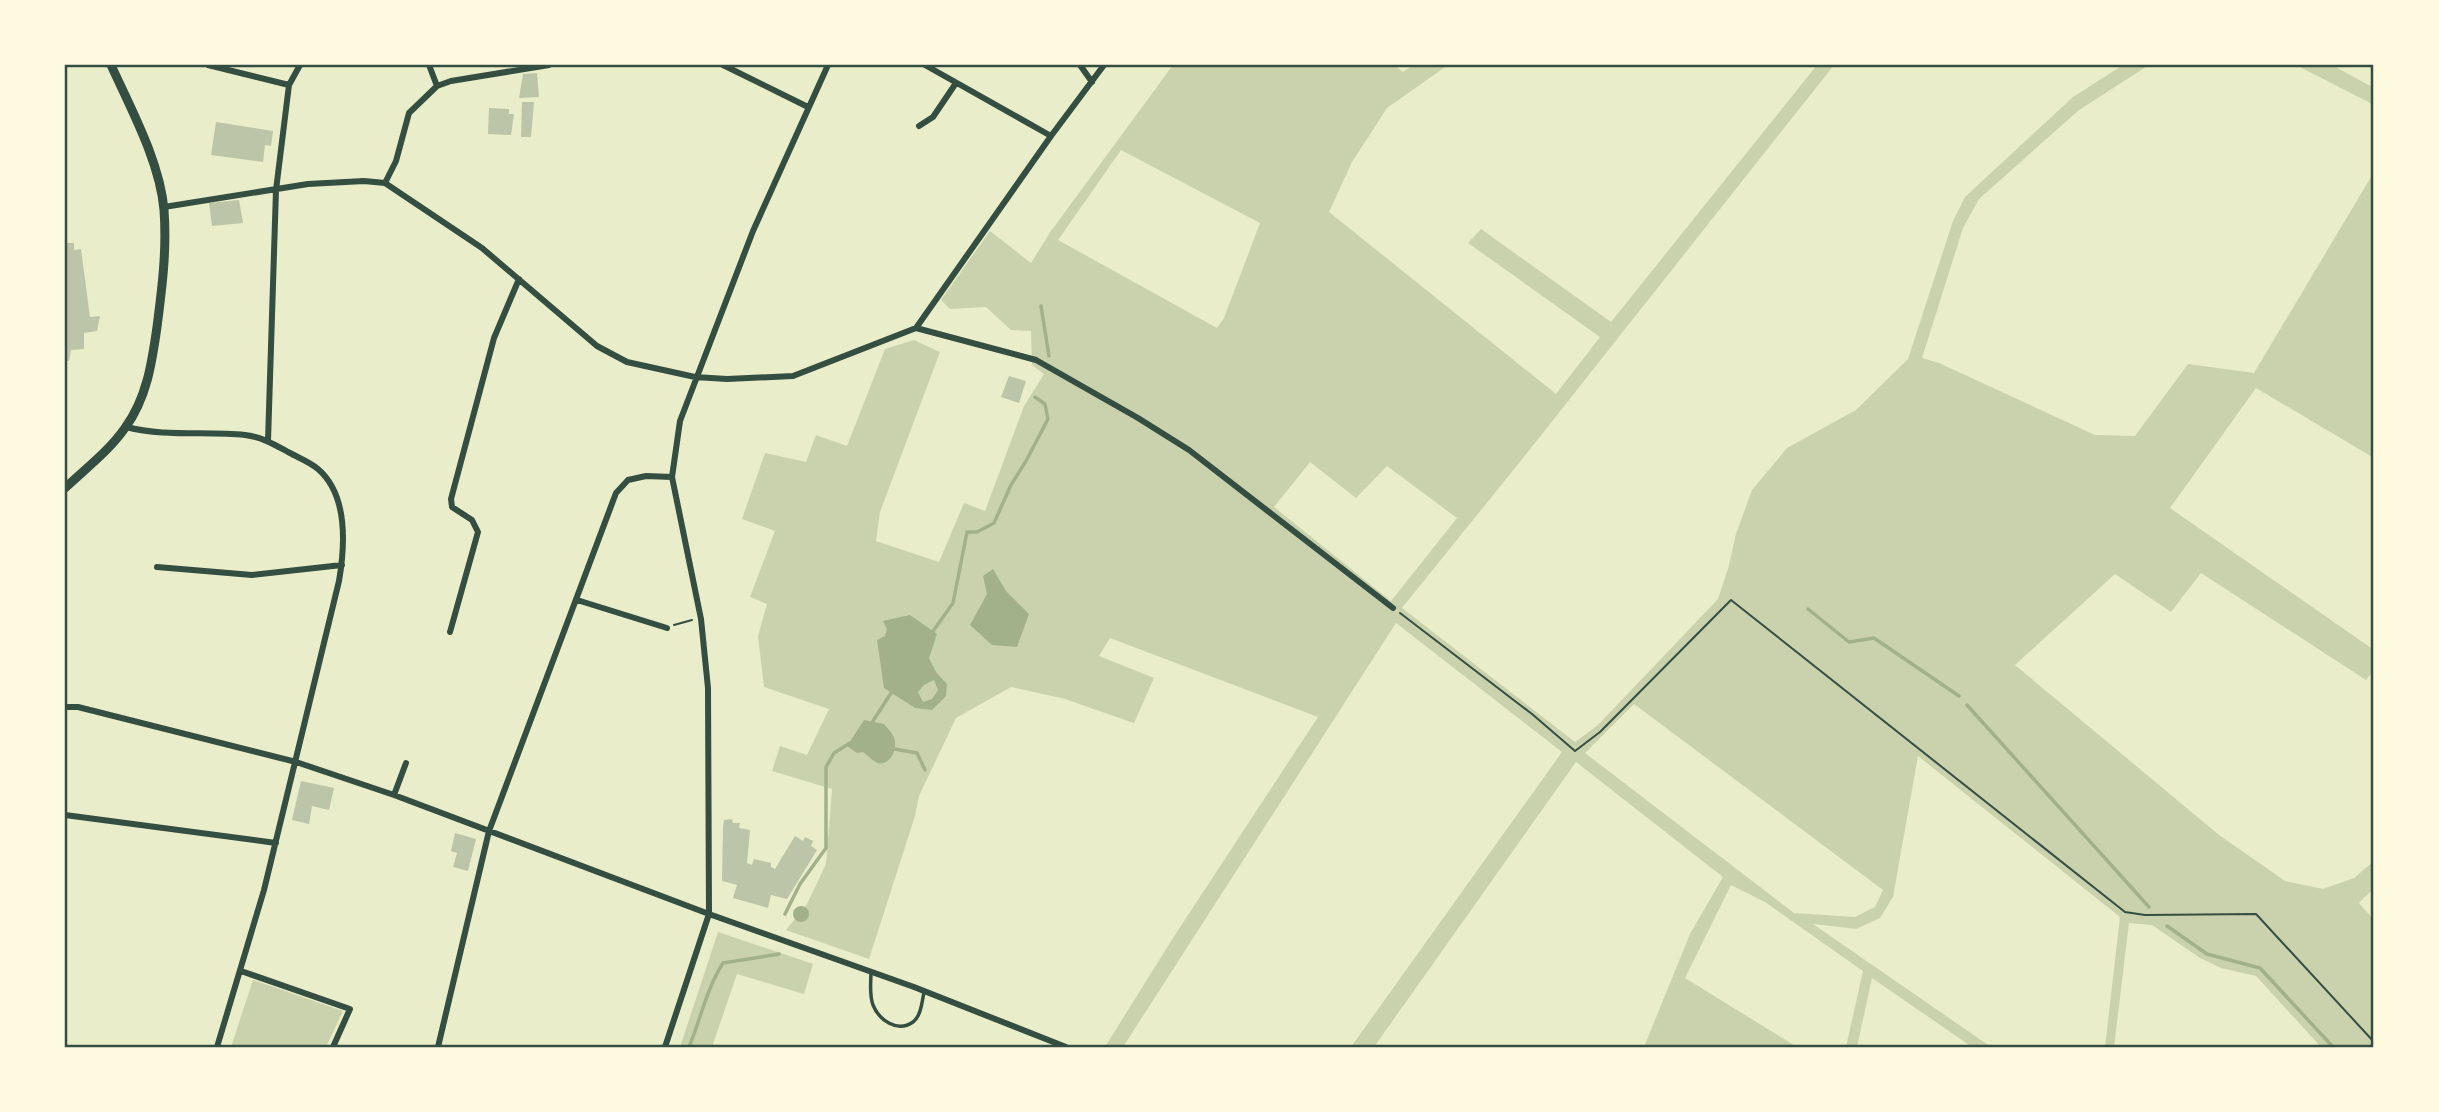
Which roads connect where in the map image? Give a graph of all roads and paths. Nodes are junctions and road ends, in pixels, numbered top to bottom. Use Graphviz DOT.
graph roads {
  1 [pos="114,65"];
  2 [pos="208,65"];
  3 [pos="300,65"];
  4 [pos="429,65"];
  5 [pos="549,65"];
  6 [pos="723,65"];
  7 [pos="828,65"];
  8 [pos="925,65"];
  9 [pos="1080,65"];
  10 [pos="1104,65"];
  11 [pos="1092,82"];
  12 [pos="956,83"];
  13 [pos="289,85"];
  14 [pos="437,86"];
  15 [pos="808,107"];
  16 [pos="919,126"];
  17 [pos="1051,136"];
  18 [pos="385,183"];
  19 [pos="276,190"];
  20 [pos="163,207"];
  21 [pos="519,279"];
  22 [pos="916,328"];
  23 [pos="695,377"];
  24 [pos="126,427"];
  25 [pos="268,441"];
  26 [pos="672,477"];
  27 [pos="69,478"];
  28 [pos="65,488"];
  29 [pos="342,565"];
  30 [pos="157,567"];
  31 [pos="577,600"];
  32 [pos="1393,608"];
  33 [pos="701,619"];
  34 [pos="667,628"];
  35 [pos="450,632"];
  36 [pos="65,707"];
  37 [pos="296,762"];
  38 [pos="406,764"];
  39 [pos="394,795"];
  40 [pos="65,815"];
  41 [pos="489,831"];
  42 [pos="276,843"];
  43 [pos="709,914"];
  44 [pos="240,971"];
  45 [pos="871,972"];
  46 [pos="924,991"];
  47 [pos="2374,1042"];
  48 [pos="218,1047"];
  49 [pos="333,1047"];
  50 [pos="438,1047"];
  51 [pos="665,1047"];
  52 [pos="1066,1047"];
  1 -- 20 [label="main road"];
  2 -- 13 [label="street"];
  3 -- 13 [label="street"];
  4 -- 14 [label="street"];
  5 -- 14 [label="street"];
  6 -- 15 [label="street"];
  7 -- 15 [label="street"];
  8 -- 12 [label="street"];
  9 -- 11 [label="street"];
  10 -- 11 [label="street"];
  11 -- 17 [label="street"];
  12 -- 16 [label="street"];
  12 -- 17 [label="street"];
  13 -- 19 [label="street"];
  14 -- 18 [label="street"];
  15 -- 23 [label="street"];
  17 -- 22 [label="street"];
  18 -- 19 [label="street"];
  18 -- 21 [label="street"];
  19 -- 20 [label="street"];
  19 -- 25 [label="street"];
  20 -- 24 [label="main road"];
  21 -- 23 [label="street"];
  21 -- 35 [label="street"];
  22 -- 23 [label="street"];
  22 -- 32 [label="street"];
  23 -- 26 [label="street"];
  24 -- 25 [label="street"];
  24 -- 27 [label="main road"];
  25 -- 29 [label="street"];
  26 -- 31 [label="street"];
  26 -- 33 [label="street"];
  27 -- 28 [label="main road"];
  29 -- 30 [label="street"];
  29 -- 37 [label="street"];
  31 -- 34 [label="street"];
  31 -- 41 [label="street"];
  32 -- 47 [label="path"];
  33 -- 34 [label="path"];
  33 -- 43 [label="street"];
  36 -- 37 [label="street"];
  37 -- 39 [label="street"];
  37 -- 42 [label="street"];
  38 -- 39 [label="street"];
  39 -- 41 [label="street"];
  40 -- 42 [label="street"];
  41 -- 43 [label="street"];
  41 -- 50 [label="street"];
  42 -- 44 [label="street"];
  43 -- 45 [label="street"];
  43 -- 51 [label="street"];
  44 -- 48 [label="street"];
  44 -- 49 [label="street"];
  45 -- 46 [label="street"];
  45 -- 46 [label="lane"];
  46 -- 52 [label="street"];
}
